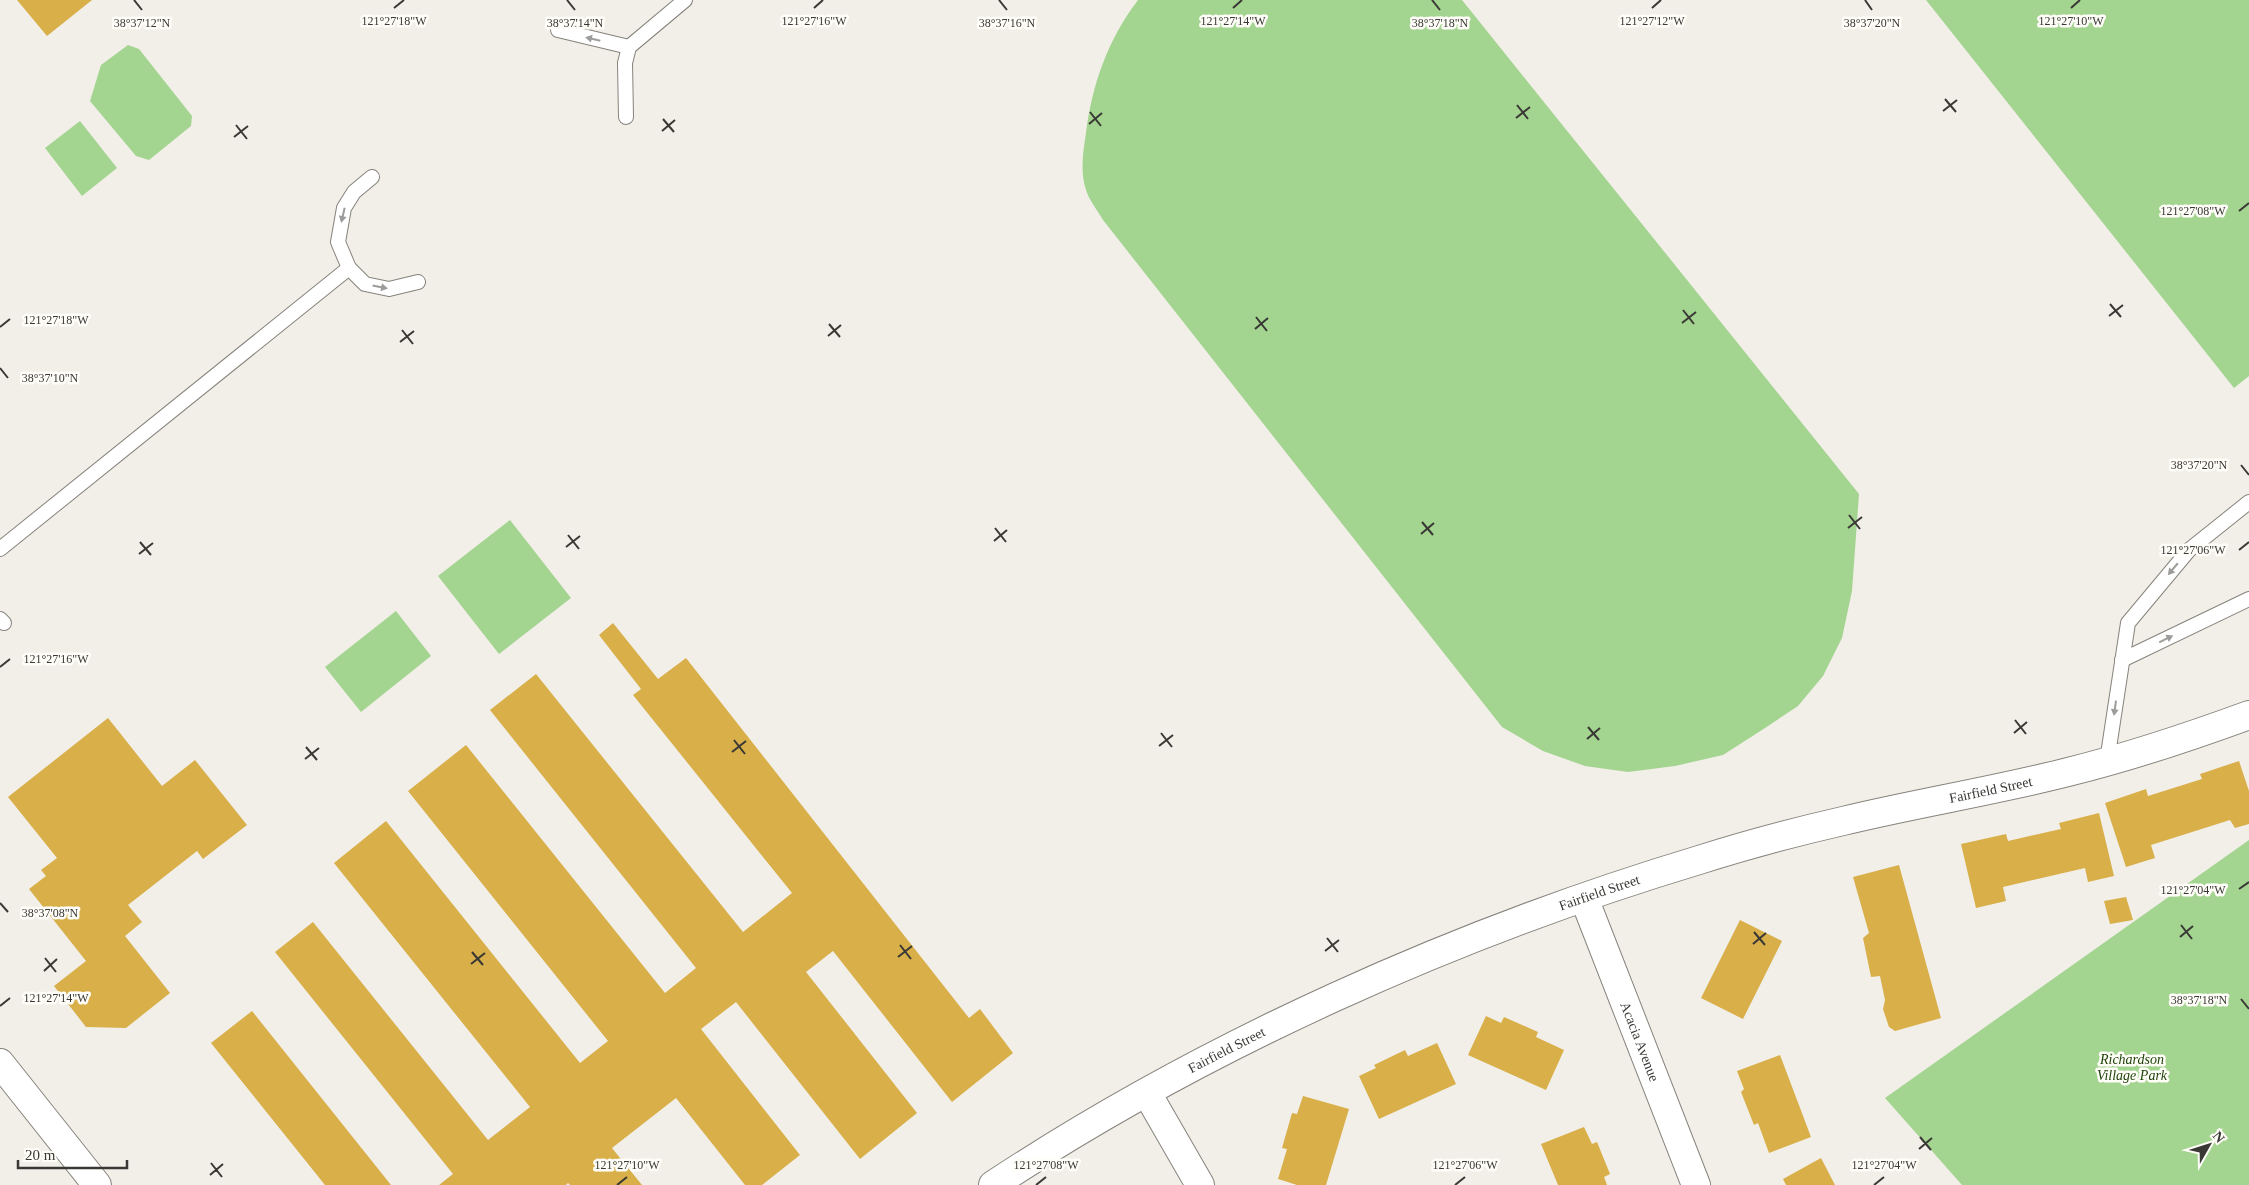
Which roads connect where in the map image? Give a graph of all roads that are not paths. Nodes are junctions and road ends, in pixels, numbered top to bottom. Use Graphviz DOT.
graph roads {
  1 [pos="685,0"];
  2 [pos="558,30"];
  3 [pos="629,47"];
  4 [pos="626,117"];
  5 [pos="372,177"];
  6 [pos="349,268"];
  7 [pos="418,282"];
  8 [pos="2249,502"];
  9 [pos="0,549"];
  10 [pos="2249,599"];
  11 [pos="2122,660"];
  12 [pos="2249,716"];
  13 [pos="2107,761"];
  14 [pos="1584,898"];
  15 [pos="0,1063"];
  16 [pos="1147,1093"];
  17 [pos="97,1185"];
  18 [pos="994,1185"];
  19 [pos="1200,1185"];
  20 [pos="1696,1185"];
  1 -- 3 [label="lane"];
  3 -- 2 [label="lane, one-way"];
  3 -- 4 [label="lane"];
  5 -- 6 [label="lane, one-way"];
  6 -- 7 [label="lane, one-way"];
  6 -- 9 [label="lane"];
  8 -- 11 [label="lane, one-way"];
  11 -- 10 [label="lane, one-way"];
  11 -- 13 [label="lane, one-way"];
  12 -- 13 [label="street, Fairfield Street"];
  13 -- 14 [label="street, Fairfield Street"];
  14 -- 16 [label="street, Fairfield Street"];
  14 -- 20 [label="street, Acacia Avenue"];
  15 -- 17 [label="street"];
  16 -- 18 [label="street, Fairfield Street"];
  16 -- 19 [label="street"];
}
